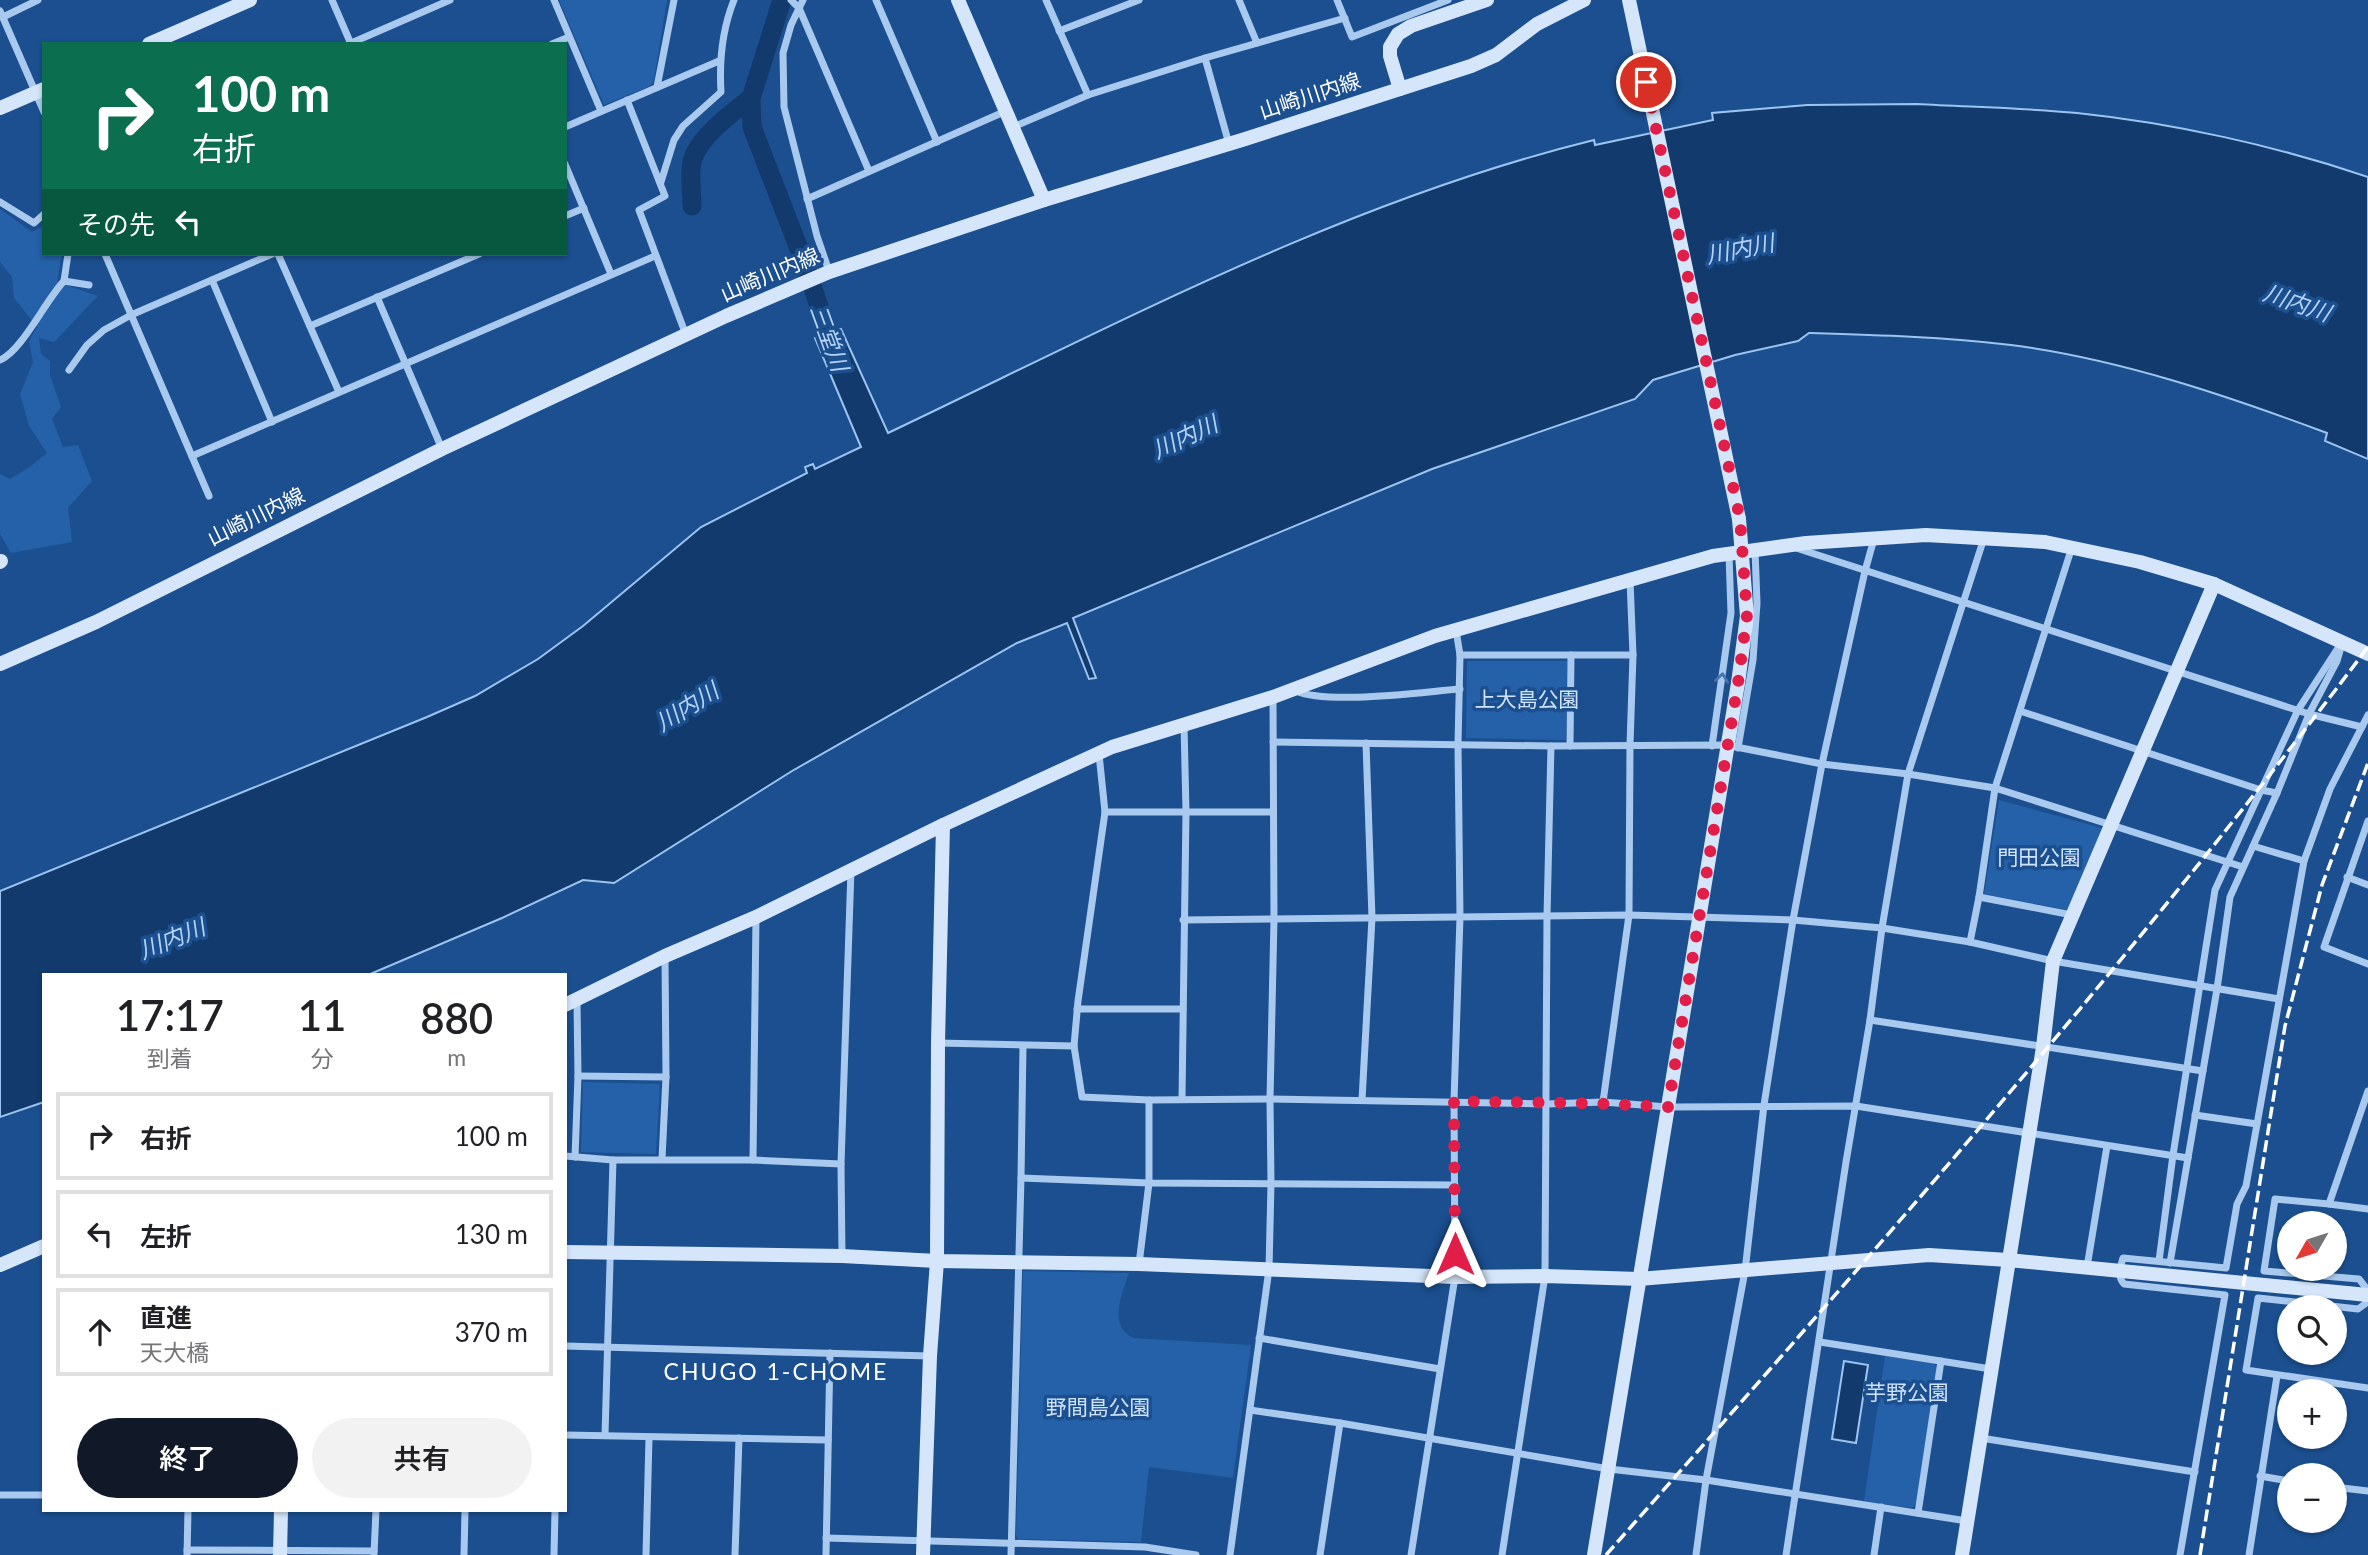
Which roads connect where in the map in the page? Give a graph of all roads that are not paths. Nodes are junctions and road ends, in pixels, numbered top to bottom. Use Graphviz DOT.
graph roads {
  1 [pos="38,0"];
  2 [pos="250,0"];
  3 [pos="332,0"];
  4 [pos="450,0"];
  5 [pos="554,0"];
  6 [pos="674,0"];
  7 [pos="734,0"];
  8 [pos="876,0"];
  9 [pos="958,0"];
  10 [pos="1046,0"];
  11 [pos="1139,0"];
  12 [pos="1239,0"];
  13 [pos="1337,0"];
  14 [pos="1417,0"];
  15 [pos="1448,0"];
  16 [pos="1487,0"];
  17 [pos="1584,0"];
  18 [pos="1629,0"];
  19 [pos="792,1"];
  20 [pos="801,4"];
  21 [pos="1422,9"];
  22 [pos="1,14"];
  23 [pos="1345,18"];
  24 [pos="1059,31"];
  25 [pos="569,37"];
  26 [pos="154,42"];
  27 [pos="349,42"];
  28 [pos="355,42"];
  29 [pos="557,42"];
  30 [pos="1257,43"];
  31 [pos="1205,58"];
  32 [pos="719,61"];
  33 [pos="657,87"];
  34 [pos="1400,89"];
  35 [pos="40,91"];
  36 [pos="1088,95"];
  37 [pos="627,100"];
  38 [pos="0,108"];
  39 [pos="601,111"];
  40 [pos="1006,111"];
  41 [pos="567,126"];
  42 [pos="1013,127"];
  43 [pos="937,142"];
  44 [pos="1230,144"];
  45 [pos="567,169"];
  46 [pos="869,171"];
  47 [pos="660,183"];
  48 [pos="807,199"];
  49 [pos="1045,200"];
  50 [pos="0,202"];
  51 [pos="584,208"];
  52 [pos="567,215"];
  53 [pos="42,216"];
  54 [pos="68,256"];
  55 [pos="106,256"];
  56 [pos="267,256"];
  57 [pos="279,256"];
  58 [pos="474,256"];
  59 [pos="655,256"];
  60 [pos="829,272"];
  61 [pos="611,274"];
  62 [pos="212,280"];
  63 [pos="64,281"];
  64 [pos="89,285"];
  65 [pos="377,298"];
  66 [pos="131,315"];
  67 [pos="310,326"];
  68 [pos="686,335"];
  69 [pos="0,360"];
  70 [pos="406,363"];
  71 [pos="69,370"];
  72 [pos="339,392"];
  73 [pos="272,422"];
  74 [pos="442,449"];
  75 [pos="192,456"];
  76 [pos="209,496"];
  77 [pos="1984,537"];
  78 [pos="1874,538"];
  79 [pos="1789,546"];
  80 [pos="2072,546"];
  81 [pos="1755,550"];
  82 [pos="1729,554"];
  83 [pos="1865,571"];
  84 [pos="1630,579"];
  85 [pos="2214,584"];
  86 [pos="1965,603"];
  87 [pos="2046,628"];
  88 [pos="1456,630"];
  89 [pos="2342,642"];
  90 [pos="2368,654"];
  91 [pos="1460,655"];
  92 [pos="1571,655"];
  93 [pos="1633,655"];
  94 [pos="0,664"];
  95 [pos="2175,671"];
  96 [pos="1460,689"];
  97 [pos="1292,690"];
  98 [pos="1273,697"];
  99 [pos="2298,710"];
  100 [pos="2020,711"];
  101 [pos="2309,714"];
  102 [pos="2368,715"];
  103 [pos="1184,723"];
  104 [pos="2362,727"];
  105 [pos="1273,742"];
  106 [pos="1366,743"];
  107 [pos="1458,744"];
  108 [pos="1630,745"];
  109 [pos="1551,746"];
  110 [pos="1570,746"];
  111 [pos="1726,746"];
  112 [pos="2142,751"];
  113 [pos="1099,754"];
  114 [pos="1822,764"];
  115 [pos="1909,774"];
  116 [pos="1995,788"];
  117 [pos="2262,790"];
  118 [pos="2277,793"];
  119 [pos="1105,812"];
  120 [pos="1186,812"];
  121 [pos="1273,812"];
  122 [pos="2368,821"];
  123 [pos="2110,824"];
  124 [pos="943,825"];
  125 [pos="2253,846"];
  126 [pos="2304,861"];
  127 [pos="2227,863"];
  128 [pos="2243,867"];
  129 [pos="851,869"];
  130 [pos="2347,877"];
  131 [pos="2368,886"];
  132 [pos="1979,897"];
  133 [pos="1629,915"];
  134 [pos="2072,915"];
  135 [pos="1460,916"];
  136 [pos="1548,916"];
  137 [pos="756,917"];
  138 [pos="1698,917"];
  139 [pos="1372,918"];
  140 [pos="1274,919"];
  141 [pos="1183,920"];
  142 [pos="1793,920"];
  143 [pos="1882,928"];
  144 [pos="1970,942"];
  145 [pos="665,956"];
  146 [pos="2053,961"];
  147 [pos="2368,964"];
  148 [pos="2200,986"];
  149 [pos="2217,989"];
  150 [pos="2279,999"];
  151 [pos="571,1002"];
  152 [pos="1077,1009"];
  153 [pos="1183,1009"];
  154 [pos="1870,1020"];
  155 [pos="938,1043"];
  156 [pos="1023,1046"];
  157 [pos="1074,1046"];
  158 [pos="2043,1047"];
  159 [pos="2187,1069"];
  160 [pos="2203,1071"];
  161 [pos="578,1076"];
  162 [pos="666,1077"];
  163 [pos="2368,1091"];
  164 [pos="1182,1099"];
  165 [pos="1270,1099"];
  166 [pos="1149,1100"];
  167 [pos="1363,1100"];
  168 [pos="1454,1101"];
  169 [pos="1603,1102"];
  170 [pos="1547,1104"];
  171 [pos="1764,1105"];
  172 [pos="1856,1106"];
  173 [pos="1668,1107"];
  174 [pos="2195,1115"];
  175 [pos="2257,1124"];
  176 [pos="2028,1133"];
  177 [pos="2107,1146"];
  178 [pos="2173,1155"];
  179 [pos="567,1156"];
  180 [pos="575,1157"];
  181 [pos="662,1158"];
  182 [pos="2188,1158"];
  183 [pos="613,1160"];
  184 [pos="753,1160"];
  185 [pos="841,1164"];
  186 [pos="1021,1178"];
  187 [pos="1149,1183"];
  188 [pos="1271,1184"];
  189 [pos="1455,1185"];
  190 [pos="2329,1204"];
  191 [pos="2368,1209"];
  192 [pos="42,1247"];
  193 [pos="567,1252"];
  194 [pos="609,1253"];
  195 [pos="842,1256"];
  196 [pos="2008,1260"];
  197 [pos="937,1261"];
  198 [pos="2158,1261"];
  199 [pos="1018,1262"];
  200 [pos="1832,1263"];
  201 [pos="2170,1263"];
  202 [pos="1139,1264"];
  203 [pos="0,1265"];
  204 [pos="2087,1267"];
  205 [pos="1269,1269"];
  206 [pos="2119,1270"];
  207 [pos="1745,1271"];
  208 [pos="1545,1276"];
  209 [pos="1455,1277"];
  210 [pos="1639,1279"];
  211 [pos="2367,1295"];
  212 [pos="1259,1338"];
  213 [pos="1820,1342"];
  214 [pos="567,1346"];
  215 [pos="607,1347"];
  216 [pos="830,1353"];
  217 [pos="930,1356"];
  218 [pos="1941,1361"];
  219 [pos="1440,1369"];
  220 [pos="1991,1369"];
  221 [pos="2277,1376"];
  222 [pos="2368,1388"];
  223 [pos="1250,1410"];
  224 [pos="1340,1423"];
  225 [pos="605,1435"];
  226 [pos="567,1436"];
  227 [pos="649,1438"];
  228 [pos="739,1438"];
  229 [pos="1429,1438"];
  230 [pos="1980,1438"];
  231 [pos="828,1440"];
  232 [pos="1519,1454"];
  233 [pos="1609,1469"];
  234 [pos="2195,1472"];
  235 [pos="2260,1476"];
  236 [pos="2277,1479"];
  237 [pos="1706,1480"];
  238 [pos="2347,1489"];
  239 [pos="2368,1491"];
  240 [pos="1795,1494"];
  241 [pos="0,1495"];
  242 [pos="42,1495"];
  243 [pos="1881,1507"];
  244 [pos="188,1512"];
  245 [pos="281,1512"];
  246 [pos="376,1512"];
  247 [pos="466,1512"];
  248 [pos="555,1512"];
  249 [pos="1918,1513"];
  250 [pos="1967,1521"];
  251 [pos="827,1538"];
  252 [pos="1011,1544"];
  253 [pos="923,1549"];
  254 [pos="1145,1551"];
  255 [pos="187,1552"];
  256 [pos="280,1553"];
  257 [pos="374,1553"];
  258 [pos="464,1555"];
  259 [pos="554,1555"];
  260 [pos="646,1555"];
  261 [pos="735,1555"];
  262 [pos="826,1555"];
  263 [pos="1010,1555"];
  264 [pos="1196,1555"];
  265 [pos="1230,1555"];
  266 [pos="1320,1555"];
  267 [pos="1411,1555"];
  268 [pos="1502,1555"];
  269 [pos="1594,1555"];
  270 [pos="1696,1555"];
  271 [pos="1786,1555"];
  272 [pos="1874,1555"];
  273 [pos="1962,1555"];
  274 [pos="2180,1555"];
  275 [pos="2249,1555"];
  1 -- 22 [label="street"];
  2 -- 26 [label="street"];
  3 -- 27 [label="street"];
  4 -- 28 [label="street"];
  5 -- 25 [label="street"];
  6 -- 33 [label="street"];
  7 -- 32 [label="street"];
  8 -- 43 [label="street"];
  9 -- 40 [label="street"];
  10 -- 24 [label="street"];
  11 -- 24 [label="street"];
  12 -- 30 [label="street"];
  13 -- 23 [label="street"];
  14 -- 21 [label="street"];
  15 -- 21 [label="street"];
  16 -- 34 [label="street"];
  17 -- 34 [label="street, 山崎川内線"];
  18 -- 111 [label="street, bridge"];
  19 -- 20 [label="street"];
  20 -- 46 [label="street"];
  20 -- 48 [label="street"];
  21 -- 23 [label="street"];
  22 -- 35 [label="street"];
  23 -- 30 [label="street"];
  24 -- 36 [label="street"];
  25 -- 29 [label="street"];
  25 -- 39 [label="street"];
  30 -- 31 [label="street"];
  31 -- 36 [label="street"];
  31 -- 44 [label="street"];
  32 -- 33 [label="street"];
  32 -- 47 [label="street"];
  33 -- 37 [label="street"];
  34 -- 44 [label="street, 山崎川内線"];
  35 -- 38 [label="street"];
  36 -- 42 [label="street"];
  37 -- 39 [label="street"];
  37 -- 47 [label="street"];
  39 -- 41 [label="street"];
  40 -- 42 [label="street"];
  40 -- 43 [label="street"];
  42 -- 49 [label="street"];
  43 -- 46 [label="street"];
  44 -- 49 [label="street, 山崎川内線"];
  45 -- 51 [label="street"];
  46 -- 48 [label="street"];
  47 -- 59 [label="street"];
  48 -- 60 [label="street"];
  49 -- 60 [label="street, 山崎川内線"];
  50 -- 53 [label="street"];
  51 -- 52 [label="street"];
  51 -- 61 [label="street"];
  54 -- 63 [label="street"];
  55 -- 66 [label="street"];
  56 -- 62 [label="street"];
  57 -- 67 [label="street"];
  58 -- 65 [label="street"];
  59 -- 61 [label="street"];
  59 -- 68 [label="street"];
  60 -- 68 [label="street, 山崎川内線"];
  61 -- 70 [label="street"];
  62 -- 66 [label="street"];
  62 -- 73 [label="street"];
  63 -- 64 [label="street"];
  63 -- 69 [label="street"];
  65 -- 67 [label="street"];
  65 -- 70 [label="street"];
  66 -- 71 [label="street"];
  66 -- 75 [label="street"];
  67 -- 72 [label="street"];
  68 -- 74 [label="street, 山崎川内線"];
  70 -- 72 [label="street"];
  70 -- 74 [label="street"];
  72 -- 73 [label="street"];
  73 -- 75 [label="street"];
  74 -- 94 [label="street, 山崎川内線"];
  75 -- 76 [label="street"];
  77 -- 78 [label="street"];
  77 -- 80 [label="street"];
  77 -- 86 [label="street"];
  78 -- 79 [label="street"];
  78 -- 83 [label="street"];
  79 -- 81 [label="street"];
  79 -- 83 [label="street"];
  80 -- 85 [label="street"];
  80 -- 87 [label="street"];
  81 -- 82 [label="street"];
  81 -- 111 [label="street"];
  82 -- 84 [label="street"];
  111 -- 82 [label="street, one-way"];
  83 -- 86 [label="street"];
  83 -- 114 [label="street"];
  84 -- 88 [label="street"];
  84 -- 93 [label="street"];
  85 -- 89 [label="street"];
  85 -- 95 [label="street"];
  86 -- 87 [label="street"];
  86 -- 115 [label="street"];
  87 -- 95 [label="street"];
  87 -- 100 [label="street"];
  88 -- 91 [label="street"];
  88 -- 97 [label="street"];
  89 -- 90 [label="street"];
  89 -- 99 [label="street"];
  89 -- 101 [label="street"];
  91 -- 92 [label="street"];
  91 -- 96 [label="street"];
  92 -- 93 [label="street"];
  92 -- 110 [label="street"];
  93 -- 108 [label="street"];
  95 -- 99 [label="street"];
  95 -- 112 [label="street"];
  96 -- 97 [label="street"];
  96 -- 107 [label="street"];
  97 -- 98 [label="street"];
  98 -- 103 [label="street"];
  98 -- 105 [label="street"];
  99 -- 101 [label="street"];
  99 -- 117 [label="street"];
  100 -- 112 [label="street"];
  100 -- 116 [label="street"];
  101 -- 104 [label="street"];
  101 -- 118 [label="street"];
  102 -- 104 [label="street"];
  103 -- 113 [label="street"];
  103 -- 120 [label="street"];
  104 -- 126 [label="street"];
  105 -- 106 [label="street"];
  105 -- 121 [label="street"];
  106 -- 107 [label="street"];
  106 -- 139 [label="street"];
  107 -- 109 [label="street"];
  107 -- 135 [label="street"];
  108 -- 110 [label="street"];
  108 -- 111 [label="street"];
  108 -- 133 [label="street"];
  109 -- 110 [label="street"];
  109 -- 136 [label="street"];
  111 -- 114 [label="street"];
  111 -- 138 [label="street"];
  112 -- 117 [label="street"];
  112 -- 123 [label="street"];
  113 -- 119 [label="street"];
  113 -- 124 [label="street"];
  114 -- 115 [label="street"];
  114 -- 142 [label="street"];
  115 -- 116 [label="street"];
  115 -- 143 [label="street"];
  116 -- 123 [label="street"];
  116 -- 132 [label="street"];
  117 -- 118 [label="street"];
  117 -- 127 [label="street"];
  118 -- 125 [label="street"];
  119 -- 120 [label="street"];
  119 -- 152 [label="street"];
  120 -- 121 [label="street"];
  120 -- 141 [label="street"];
  121 -- 140 [label="street"];
  122 -- 130 [label="street"];
  123 -- 127 [label="street"];
  123 -- 134 [label="street"];
  124 -- 129 [label="street"];
  124 -- 155 [label="street"];
  125 -- 126 [label="street"];
  125 -- 128 [label="street"];
  126 -- 150 [label="street"];
  127 -- 128 [label="street"];
  127 -- 148 [label="street"];
  128 -- 149 [label="street"];
  129 -- 137 [label="street"];
  129 -- 185 [label="street"];
  130 -- 131 [label="street"];
  130 -- 147 [label="street"];
  132 -- 134 [label="street"];
  132 -- 144 [label="street"];
  133 -- 136 [label="street"];
  133 -- 138 [label="street"];
  133 -- 169 [label="street"];
  134 -- 146 [label="street"];
  135 -- 136 [label="street"];
  135 -- 139 [label="street"];
  135 -- 168 [label="street"];
  136 -- 170 [label="street"];
  137 -- 145 [label="street"];
  137 -- 184 [label="street"];
  138 -- 142 [label="street"];
  138 -- 173 [label="street"];
  139 -- 140 [label="street"];
  139 -- 167 [label="street"];
  140 -- 141 [label="street"];
  140 -- 165 [label="street"];
  141 -- 153 [label="street"];
  142 -- 143 [label="street"];
  142 -- 171 [label="street"];
  143 -- 144 [label="street"];
  143 -- 154 [label="street"];
  144 -- 146 [label="street"];
  145 -- 151 [label="street"];
  145 -- 162 [label="street"];
  146 -- 148 [label="street"];
  146 -- 158 [label="street"];
  148 -- 149 [label="street"];
  148 -- 159 [label="street"];
  149 -- 150 [label="street"];
  149 -- 160 [label="street"];
  150 -- 175 [label="street"];
  151 -- 161 [label="street"];
  152 -- 153 [label="street"];
  152 -- 157 [label="street"];
  153 -- 164 [label="street"];
  154 -- 158 [label="street"];
  154 -- 172 [label="street"];
  155 -- 156 [label="street"];
  155 -- 197 [label="street"];
  156 -- 157 [label="street"];
  156 -- 186 [label="street"];
  157 -- 166 [label="street"];
  158 -- 159 [label="street"];
  158 -- 176 [label="street"];
  159 -- 160 [label="street"];
  159 -- 178 [label="street"];
  160 -- 174 [label="street"];
  161 -- 162 [label="street"];
  161 -- 180 [label="street"];
  162 -- 181 [label="street"];
  163 -- 190 [label="street"];
  164 -- 165 [label="street"];
  164 -- 166 [label="street"];
  165 -- 167 [label="street"];
  165 -- 188 [label="street"];
  166 -- 187 [label="street"];
  167 -- 168 [label="street"];
  168 -- 170 [label="street"];
  168 -- 189 [label="street"];
  169 -- 170 [label="street"];
  169 -- 173 [label="street"];
  170 -- 208 [label="street"];
  171 -- 172 [label="street"];
  171 -- 173 [label="street"];
  171 -- 207 [label="street"];
  172 -- 176 [label="street"];
  172 -- 200 [label="street"];
  173 -- 210 [label="street"];
  174 -- 175 [label="street"];
  174 -- 182 [label="street"];
  175 -- 201 [label="street"];
  176 -- 177 [label="street"];
  176 -- 196 [label="street"];
  177 -- 178 [label="street"];
  177 -- 204 [label="street"];
  178 -- 182 [label="street"];
  178 -- 198 [label="street"];
  179 -- 180 [label="street"];
  180 -- 183 [label="street"];
  181 -- 183 [label="street"];
  181 -- 184 [label="street"];
  182 -- 201 [label="street"];
  183 -- 194 [label="street"];
  184 -- 185 [label="street"];
  185 -- 195 [label="street"];
  186 -- 187 [label="street"];
  186 -- 199 [label="street"];
  187 -- 188 [label="street"];
  187 -- 202 [label="street"];
  188 -- 189 [label="street"];
  188 -- 205 [label="street"];
  189 -- 209 [label="street"];
  190 -- 191 [label="street"];
  190 -- 211 [label="street"];
  192 -- 203 [label="street"];
  193 -- 194 [label="street"];
  194 -- 195 [label="street"];
  194 -- 215 [label="street"];
  195 -- 197 [label="street"];
  196 -- 200 [label="street"];
  196 -- 204 [label="street"];
  196 -- 220 [label="street"];
  197 -- 199 [label="street"];
  197 -- 217 [label="street"];
  198 -- 201 [label="street"];
  198 -- 206 [label="street"];
  199 -- 202 [label="street"];
  199 -- 252 [label="street"];
  200 -- 207 [label="street"];
  200 -- 213 [label="street"];
  202 -- 205 [label="street"];
  204 -- 206 [label="street"];
  205 -- 209 [label="street"];
  205 -- 212 [label="street"];
  206 -- 211 [label="street"];
  206 -- 234 [label="street"];
  207 -- 210 [label="street"];
  207 -- 237 [label="street"];
  208 -- 209 [label="street"];
  208 -- 210 [label="street"];
  208 -- 232 [label="street"];
  209 -- 219 [label="street"];
  210 -- 233 [label="street"];
  211 -- 221 [label="street"];
  212 -- 219 [label="street"];
  212 -- 223 [label="street"];
  213 -- 218 [label="street"];
  213 -- 240 [label="street"];
  214 -- 215 [label="street"];
  215 -- 216 [label="street"];
  215 -- 225 [label="street"];
  216 -- 217 [label="street"];
  216 -- 231 [label="street"];
  217 -- 253 [label="street"];
  218 -- 220 [label="street"];
  218 -- 249 [label="street"];
  219 -- 229 [label="street"];
  220 -- 230 [label="street"];
  221 -- 222 [label="street"];
  221 -- 235 [label="street"];
  223 -- 224 [label="street"];
  223 -- 265 [label="street"];
  224 -- 229 [label="street"];
  224 -- 266 [label="street"];
  225 -- 226 [label="street"];
  225 -- 227 [label="street"];
  227 -- 228 [label="street"];
  227 -- 260 [label="street"];
  228 -- 231 [label="street"];
  228 -- 261 [label="street"];
  229 -- 232 [label="street"];
  229 -- 267 [label="street"];
  230 -- 234 [label="street"];
  230 -- 250 [label="street"];
  231 -- 251 [label="street"];
  232 -- 233 [label="street"];
  232 -- 268 [label="street"];
  233 -- 237 [label="street"];
  233 -- 269 [label="street"];
  234 -- 274 [label="street"];
  235 -- 236 [label="street"];
  235 -- 275 [label="street"];
  237 -- 240 [label="street"];
  237 -- 270 [label="street"];
  238 -- 239 [label="street"];
  240 -- 243 [label="street"];
  240 -- 271 [label="street"];
  241 -- 242 [label="street"];
  243 -- 249 [label="street"];
  243 -- 272 [label="street"];
  244 -- 255 [label="street"];
  245 -- 256 [label="street"];
  246 -- 257 [label="street"];
  247 -- 258 [label="street"];
  248 -- 259 [label="street"];
  249 -- 250 [label="street"];
  250 -- 273 [label="street"];
  251 -- 253 [label="street"];
  251 -- 262 [label="street"];
  252 -- 253 [label="street"];
  252 -- 254 [label="street"];
  252 -- 263 [label="street"];
  254 -- 264 [label="street"];
  255 -- 256 [label="street"];
  256 -- 257 [label="street"];
}
